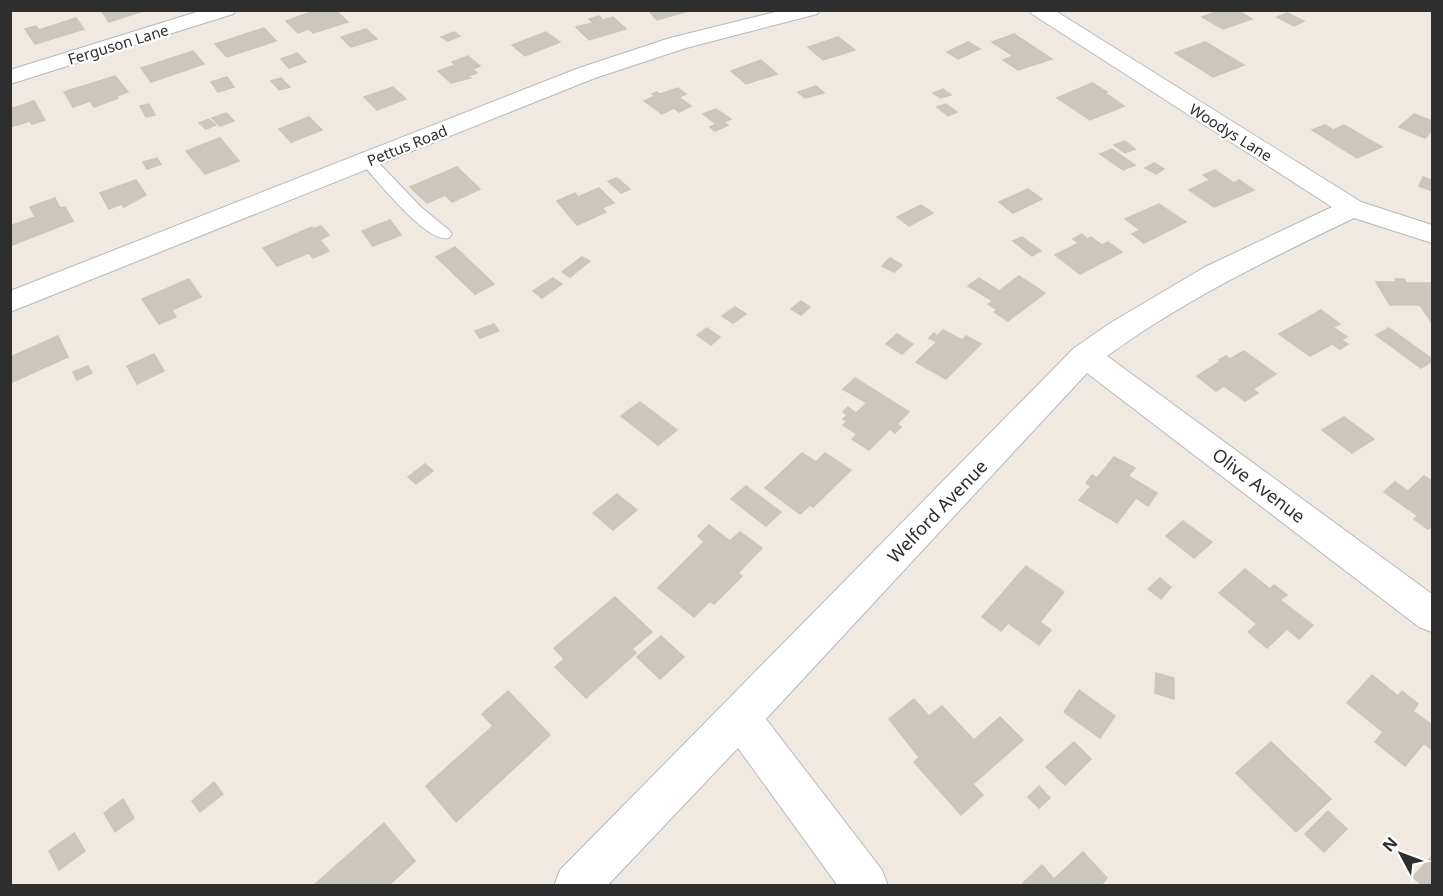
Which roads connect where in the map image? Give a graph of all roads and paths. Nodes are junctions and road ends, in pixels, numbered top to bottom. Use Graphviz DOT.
graph roads {
  1 [pos="226,10"];
  2 [pos="810,10"];
  3 [pos="1039,10"];
  4 [pos="10,77"];
  5 [pos="368,161"];
  6 [pos="1352,208"];
  7 [pos="443,234"];
  8 [pos="1432,234"];
  9 [pos="10,302"];
  10 [pos="1085,356"];
  11 [pos="1432,615"];
  12 [pos="740,718"];
  13 [pos="576,885"];
  14 [pos="866,885"];
  1 -- 4 [label="street, Ferguson Lane"];
  2 -- 5 [label="street, Pettus Road"];
  3 -- 6 [label="street, Woodys Lane"];
  5 -- 7 [label="lane"];
  5 -- 9 [label="street, Pettus Road"];
  6 -- 8 [label="street, Woodys Lane"];
  6 -- 10 [label="street, Welford Avenue"];
  10 -- 11 [label="street, Olive Avenue"];
  10 -- 12 [label="street, Welford Avenue"];
  12 -- 13 [label="street, Welford Avenue"];
  12 -- 14 [label="street"];
}
